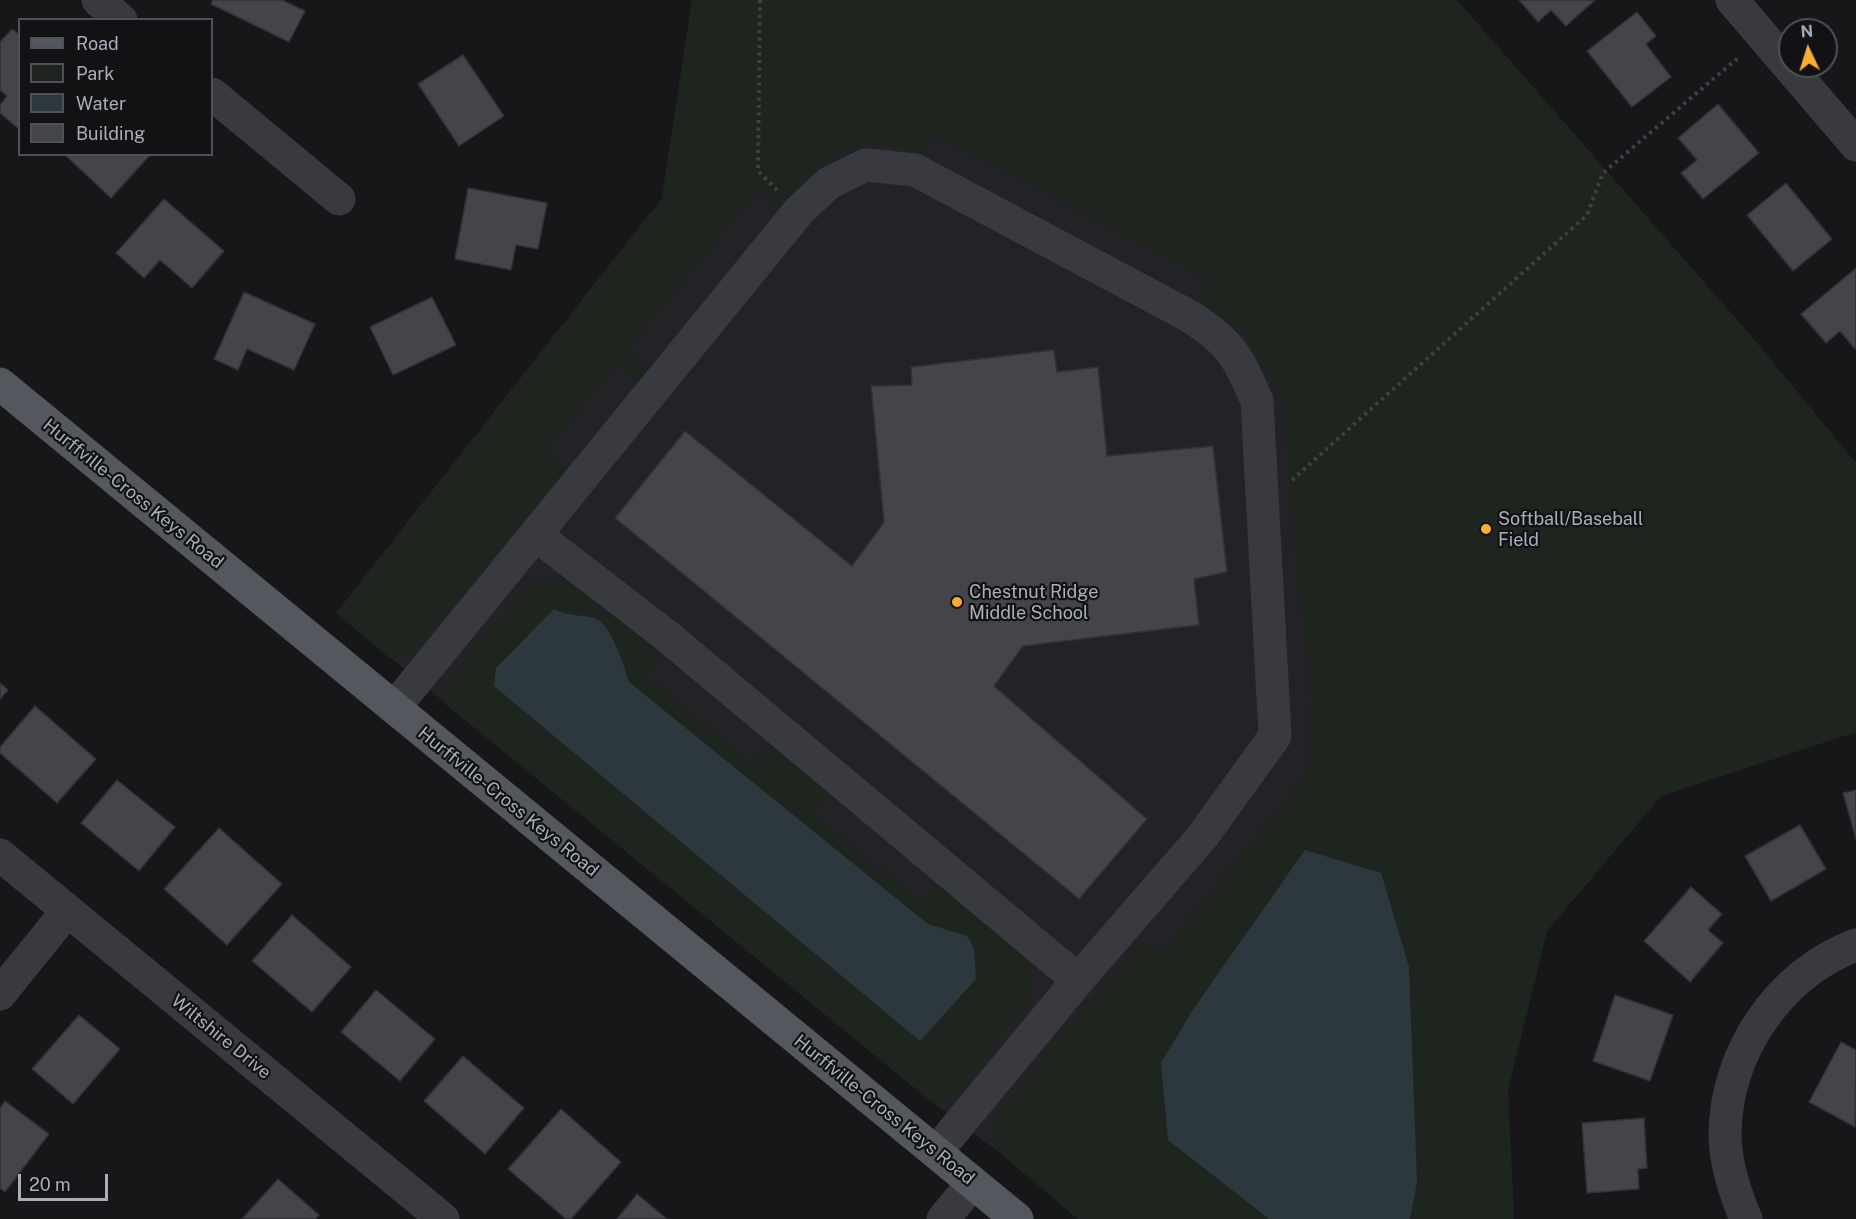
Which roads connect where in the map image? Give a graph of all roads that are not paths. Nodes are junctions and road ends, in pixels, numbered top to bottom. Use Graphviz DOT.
graph roads {
  1 [pos="98,0"];
  2 [pos="1732,0"];
  3 [pos="119,18"];
  4 [pos="213,95"];
  5 [pos="1856,145"];
  6 [pos="339,199"];
  7 [pos="0,384"];
  8 [pos="536,535"];
  9 [pos="394,708"];
  10 [pos="0,855"];
  11 [pos="68,911"];
  12 [pos="1856,945"];
  13 [pos="1078,980"];
  14 [pos="0,994"];
  15 [pos="936,1152"];
  16 [pos="973,1182"];
  17 [pos="427,1214"];
  18 [pos="943,1219"];
  19 [pos="1017,1219"];
  20 [pos="1746,1219"];
  1 -- 3 [label="street"];
  2 -- 5 [label="street"];
  4 -- 6 [label="street"];
  7 -- 9 [label="main road, Hurffville-Cross Keys Road"];
  8 -- 9 [label="street"];
  8 -- 13 [label="street"];
  8 -- 13 [label="street"];
  9 -- 15 [label="main road, Hurffville-Cross Keys Road"];
  10 -- 11 [label="street, Wiltshire Drive"];
  11 -- 14 [label="street"];
  11 -- 17 [label="street, Wiltshire Drive"];
  12 -- 20 [label="street"];
  13 -- 15 [label="street"];
  15 -- 16 [label="main road, Hurffville-Cross Keys Road"];
  16 -- 18 [label="street"];
  16 -- 19 [label="main road, Hurffville-Cross Keys Road"];
}
